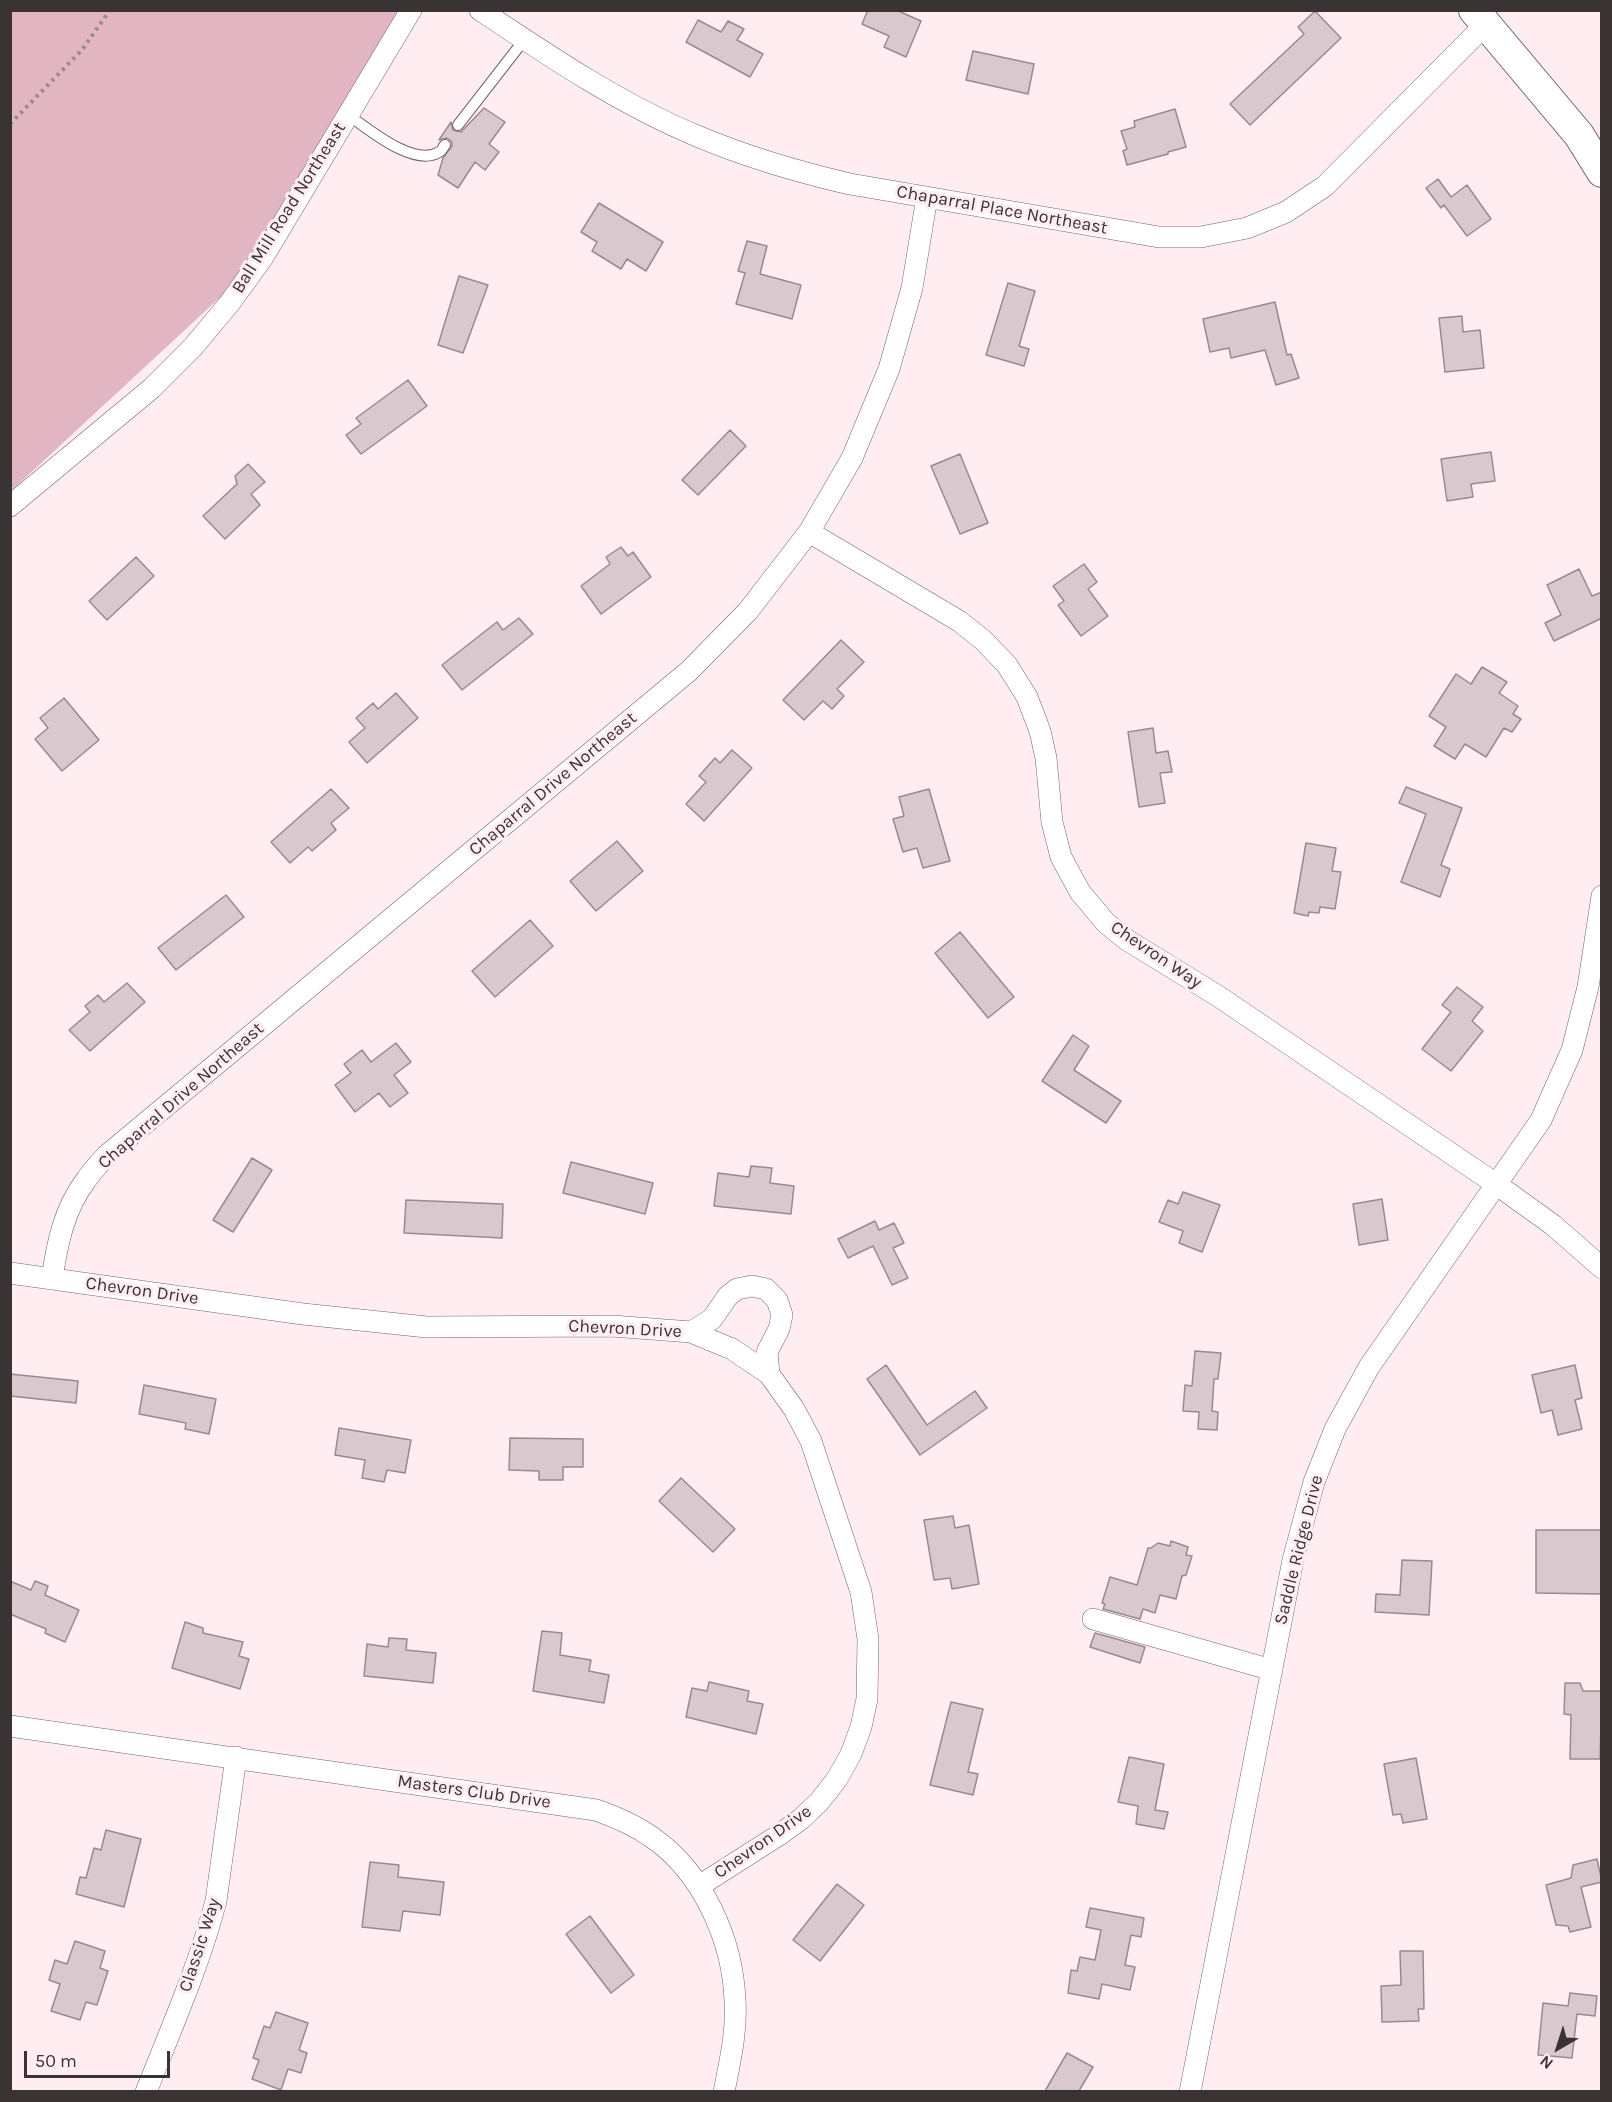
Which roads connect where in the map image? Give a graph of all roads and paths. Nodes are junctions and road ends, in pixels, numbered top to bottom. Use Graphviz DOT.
graph roads {
  1 [pos="110,10"];
  2 [pos="480,10"];
  3 [pos="410,12"];
  4 [pos="1480,17"];
  5 [pos="524,39"];
  6 [pos="347,114"];
  7 [pos="10,124"];
  8 [pos="458,125"];
  9 [pos="445,145"];
  10 [pos="1602,172"];
  11 [pos="927,197"];
  12 [pos="10,506"];
  13 [pos="809,532"];
  14 [pos="1602,896"];
  15 [pos="1496,1184"];
  16 [pos="1602,1268"];
  17 [pos="10,1273"];
  18 [pos="52,1279"];
  19 [pos="691,1332"];
  20 [pos="769,1374"];
  21 [pos="1093,1619"];
  22 [pos="1272,1670"];
  23 [pos="10,1726"];
  24 [pos="236,1757"];
  25 [pos="699,1886"];
  26 [pos="146,2091"];
  27 [pos="724,2091"];
  28 [pos="1190,2091"];
  1 -- 7 [label="path"];
  2 -- 5 [label="street, Chaparral Place Northeast"];
  3 -- 6 [label="street, Ball Mill Road Northeast"];
  4 -- 10 [label="street"];
  4 -- 11 [label="street, Chaparral Place Northeast"];
  5 -- 8 [label="lane"];
  5 -- 11 [label="street, Chaparral Place Northeast"];
  6 -- 9 [label="lane"];
  6 -- 12 [label="street, Ball Mill Road Northeast"];
  11 -- 13 [label="street, Chaparral Drive Northeast"];
  13 -- 15 [label="street, Chevron Way"];
  13 -- 18 [label="street, Chaparral Drive Northeast"];
  14 -- 15 [label="street, Saddle Ridge Drive"];
  15 -- 16 [label="street, Chevron Way"];
  15 -- 22 [label="street, Saddle Ridge Drive"];
  17 -- 18 [label="street, Chevron Drive"];
  18 -- 19 [label="street, Chevron Drive"];
  19 -- 20 [label="street, Chevron Drive"];
  19 -- 20 [label="street"];
  20 -- 25 [label="street, Chevron Drive"];
  21 -- 22 [label="street"];
  22 -- 28 [label="street, Saddle Ridge Drive"];
  23 -- 24 [label="street, Masters Club Drive"];
  24 -- 25 [label="street, Masters Club Drive"];
  24 -- 26 [label="street, Classic Way"];
  25 -- 27 [label="street, Masters Club Drive"];
}
